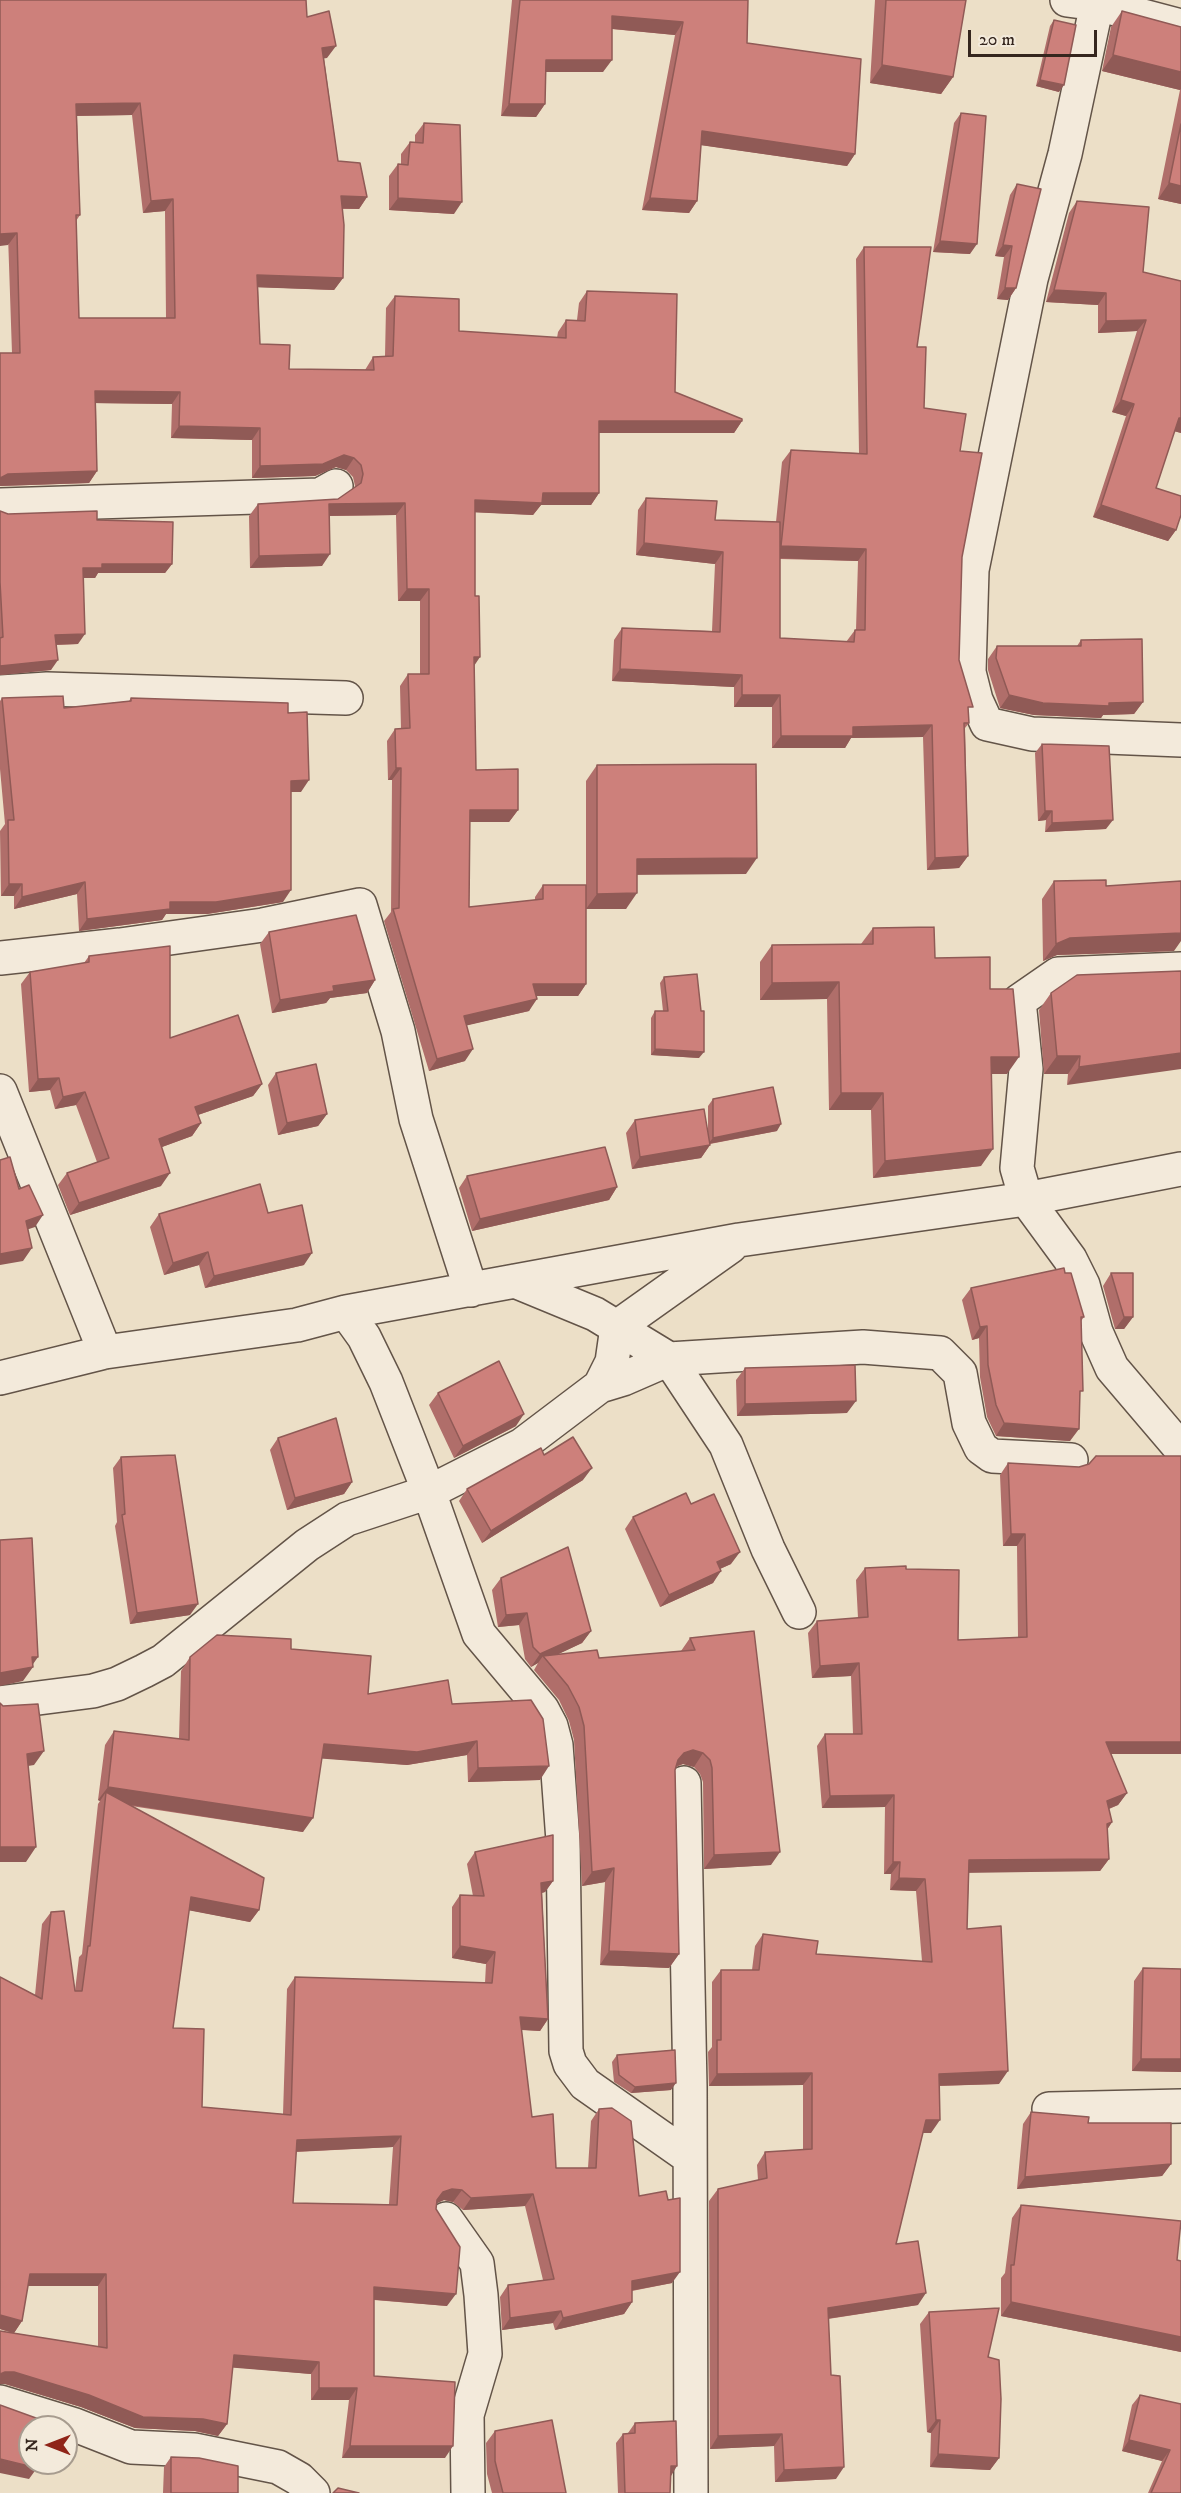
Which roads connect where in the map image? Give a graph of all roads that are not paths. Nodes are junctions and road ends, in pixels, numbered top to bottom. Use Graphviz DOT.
graph roads {
  1 [pos="1082,2"];
  2 [pos="1181,26"];
  3 [pos="336,486"];
  4 [pos="0,505"];
  5 [pos="0,692"];
  6 [pos="346,698"];
  7 [pos="1181,740"];
  8 [pos="0,958"];
  9 [pos="1181,969"];
  10 [pos="0,1091"];
  11 [pos="1181,1168"];
  12 [pos="1026,1199"];
  13 [pos="739,1240"];
  14 [pos="515,1281"];
  15 [pos="471,1290"];
  16 [pos="346,1312"];
  17 [pos="617,1327"];
  18 [pos="105,1352"];
  19 [pos="669,1359"];
  20 [pos="0,1378"];
  21 [pos="600,1386"];
  22 [pos="1181,1449"];
  23 [pos="1071,1460"];
  24 [pos="429,1492"];
  25 [pos="800,1612"];
  26 [pos="0,1702"];
  27 [pos="684,1783"];
  28 [pos="1181,2106"];
  29 [pos="1049,2109"];
  30 [pos="688,2157"];
  31 [pos="446,2219"];
  32 [pos="0,2402"];
  33 [pos="313,2493"];
  34 [pos="468,2493"];
  35 [pos="691,2493"];
  1 -- 2 [label="street"];
  1 -- 7 [label="street"];
  3 -- 4 [label="street"];
  5 -- 6 [label="street"];
  8 -- 15 [label="street"];
  9 -- 12 [label="street"];
  10 -- 18 [label="street"];
  11 -- 12 [label="street"];
  12 -- 13 [label="street"];
  12 -- 22 [label="street"];
  13 -- 14 [label="street"];
  13 -- 17 [label="street"];
  14 -- 15 [label="street"];
  14 -- 17 [label="street"];
  15 -- 16 [label="street"];
  16 -- 18 [label="street"];
  16 -- 24 [label="street"];
  17 -- 19 [label="street"];
  17 -- 21 [label="street"];
  18 -- 20 [label="street"];
  19 -- 21 [label="street"];
  19 -- 23 [label="street"];
  19 -- 25 [label="street"];
  21 -- 24 [label="street"];
  24 -- 26 [label="street"];
  24 -- 30 [label="street"];
  27 -- 30 [label="street"];
  28 -- 29 [label="street"];
  30 -- 35 [label="street"];
  31 -- 34 [label="street"];
  32 -- 33 [label="street"];
}
